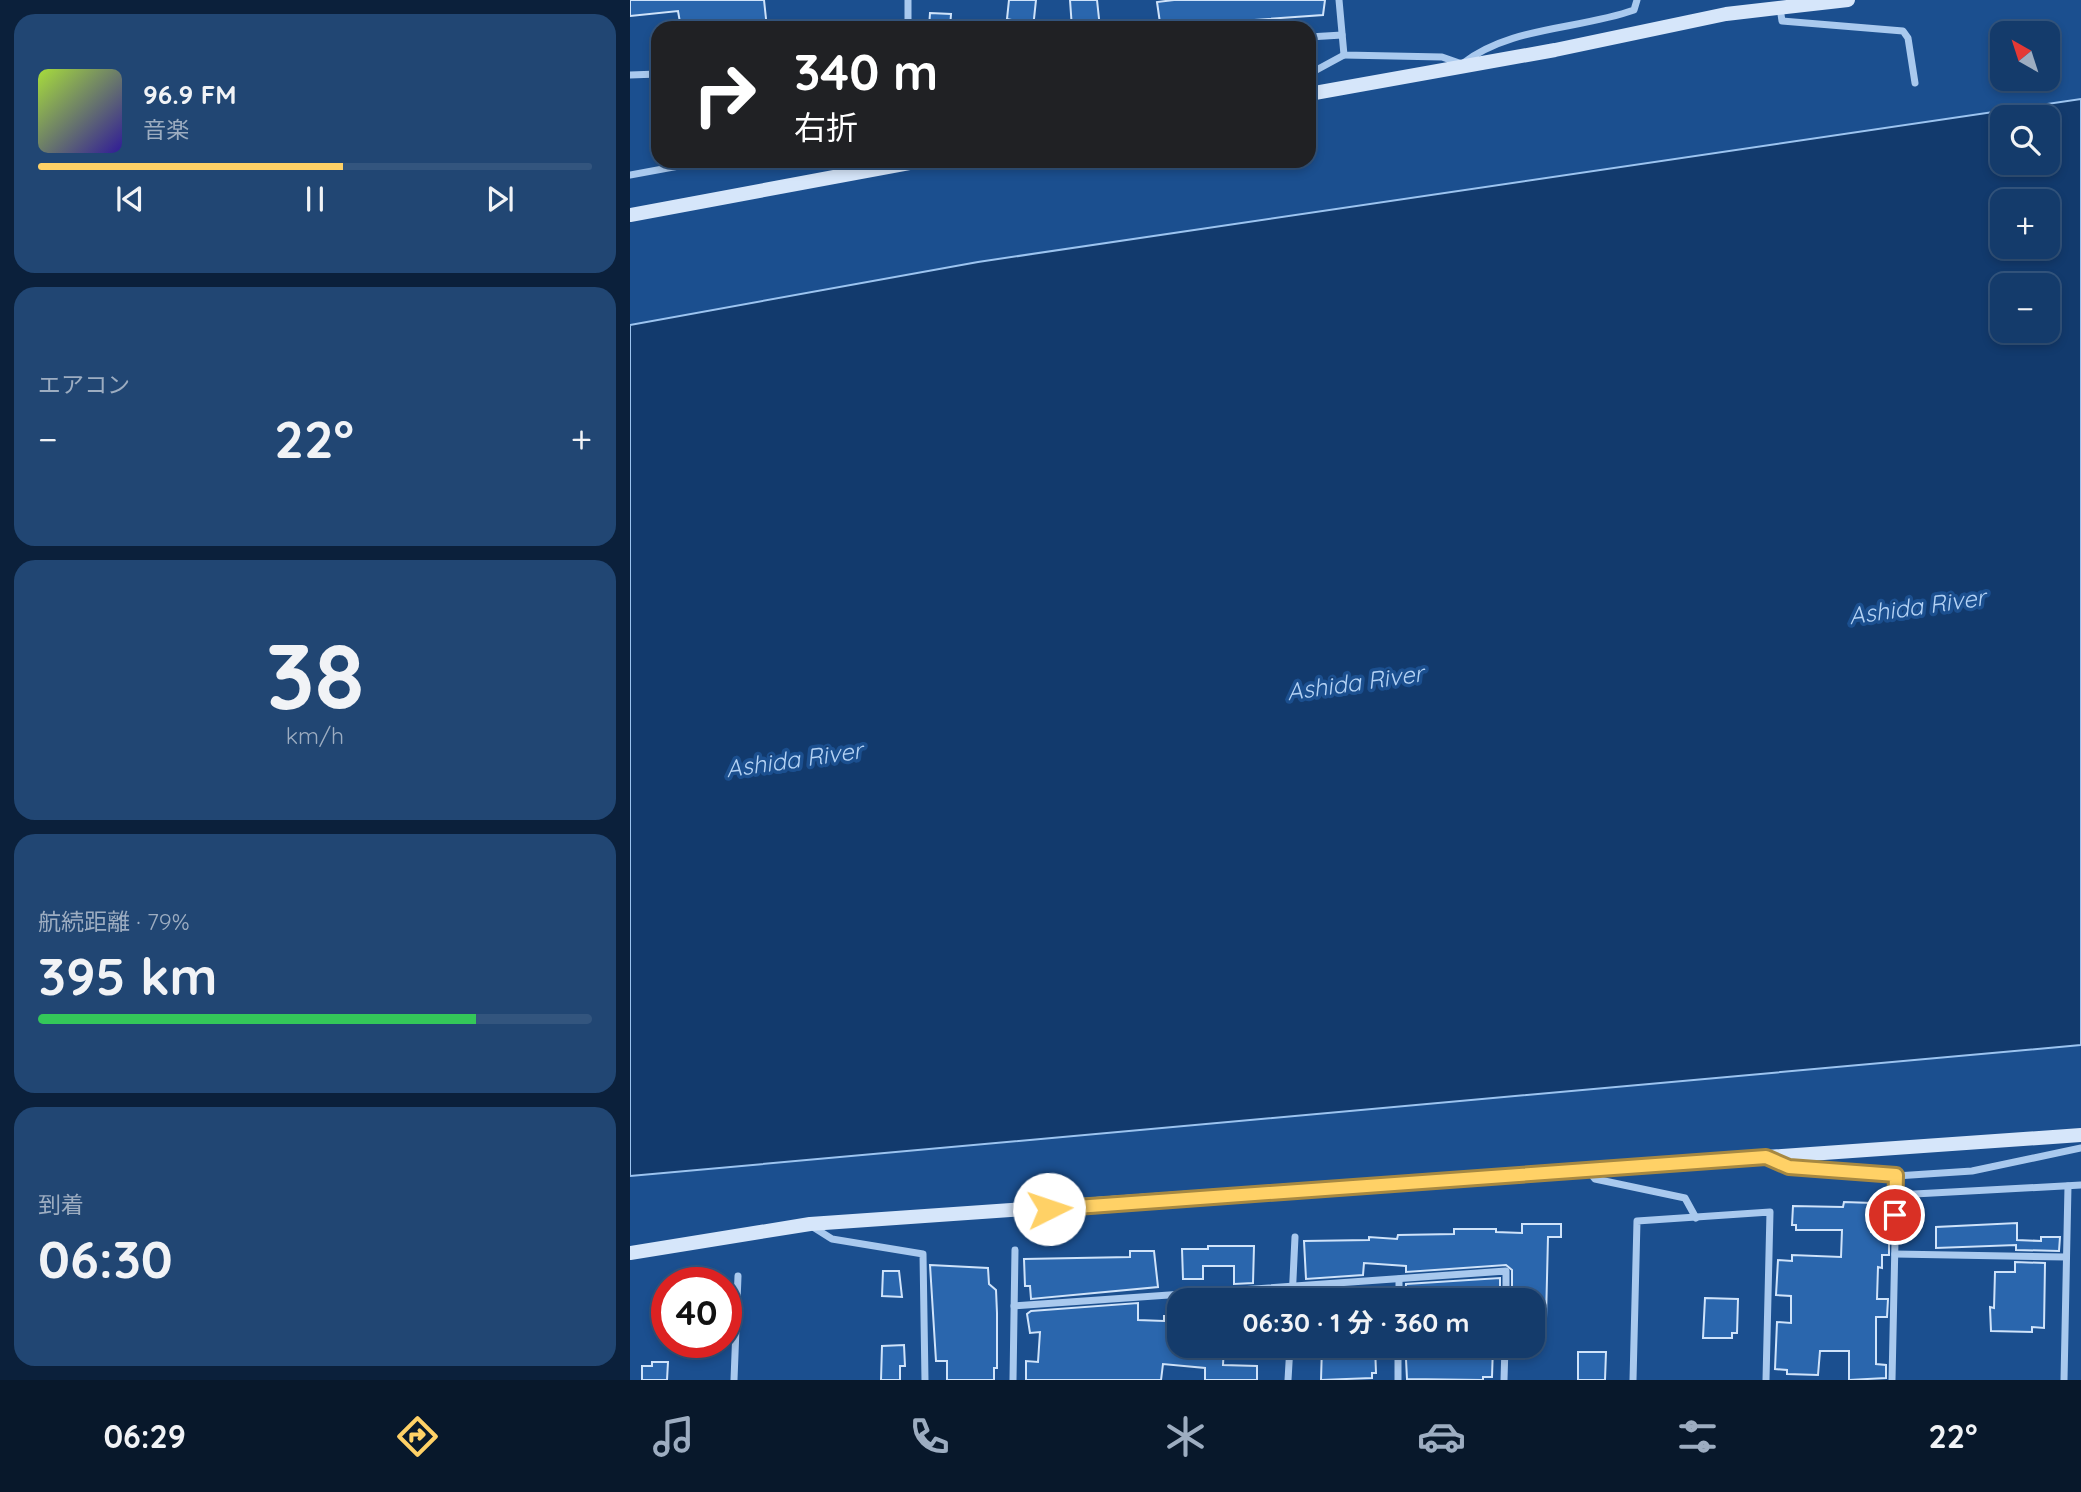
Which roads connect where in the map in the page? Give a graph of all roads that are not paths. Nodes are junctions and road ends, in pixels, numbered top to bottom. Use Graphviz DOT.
graph roads {
  1 [pos="908,0"];
  2 [pos="1339,0"];
  3 [pos="1637,0"];
  4 [pos="1849,0"];
  5 [pos="1780,8"];
  6 [pos="908,21"];
  7 [pos="1342,36"];
  8 [pos="1316,37"];
  9 [pos="1344,55"];
  10 [pos="1462,64"];
  11 [pos="1316,70"];
  12 [pos="651,74"];
  13 [pos="630,75"];
  14 [pos="1915,83"];
  15 [pos="1316,93"];
  16 [pos="668,168"];
  17 [pos="882,168"];
  18 [pos="630,175"];
  19 [pos="630,215"];
  20 [pos="2081,1135"];
  21 [pos="2081,1148"];
  22 [pos="1766,1157"];
  23 [pos="1587,1170"];
  24 [pos="1896,1175"];
  25 [pos="2081,1185"];
  26 [pos="2068,1186"];
  27 [pos="1896,1195"];
  28 [pos="1696,1218"];
  29 [pos="810,1224"];
  30 [pos="1295,1237"];
  31 [pos="1015,1250"];
  32 [pos="630,1253"];
  33 [pos="1895,1254"];
  34 [pos="2066,1256"];
  35 [pos="1399,1279"];
  36 [pos="1293,1285"];
  37 [pos="1293,1288"];
  38 [pos="1399,1288"];
  39 [pos="1506,1288"];
  40 [pos="1014,1306"];
  41 [pos="735,1358"];
  42 [pos="1289,1358"];
  43 [pos="1398,1358"];
  44 [pos="1505,1358"];
  45 [pos="734,1380"];
  46 [pos="925,1380"];
  47 [pos="1013,1380"];
  48 [pos="1288,1380"];
  49 [pos="1398,1380"];
  50 [pos="1504,1380"];
  51 [pos="1633,1380"];
  52 [pos="1766,1380"];
  53 [pos="1892,1380"];
  54 [pos="2064,1380"];
  1 -- 6 [label="street"];
  2 -- 7 [label="street"];
  3 -- 10 [label="street"];
  4 -- 5 [label="street"];
  5 -- 10 [label="street"];
  5 -- 14 [label="street"];
  7 -- 8 [label="street"];
  7 -- 9 [label="street"];
  9 -- 10 [label="street"];
  9 -- 11 [label="street"];
  10 -- 15 [label="street"];
  12 -- 13 [label="street"];
  16 -- 18 [label="street"];
  17 -- 19 [label="street"];
  20 -- 22 [label="street"];
  21 -- 24 [label="street"];
  22 -- 23 [label="street"];
  22 -- 24 [label="street"];
  23 -- 28 [label="street"];
  23 -- 29 [label="street"];
  24 -- 27 [label="street"];
  25 -- 26 [label="street"];
  26 -- 27 [label="street"];
  26 -- 34 [label="street"];
  27 -- 33 [label="street"];
  28 -- 51 [label="street"];
  28 -- 52 [label="street"];
  29 -- 32 [label="street"];
  29 -- 46 [label="street"];
  30 -- 36 [label="street"];
  31 -- 40 [label="street"];
  33 -- 34 [label="street"];
  33 -- 53 [label="street"];
  34 -- 54 [label="street"];
  35 -- 36 [label="street"];
  35 -- 38 [label="street"];
  35 -- 39 [label="street"];
  36 -- 37 [label="street"];
  36 -- 40 [label="street"];
  40 -- 47 [label="street"];
  41 -- 45 [label="street"];
  42 -- 48 [label="street"];
  43 -- 49 [label="street"];
  44 -- 50 [label="street"];
}
